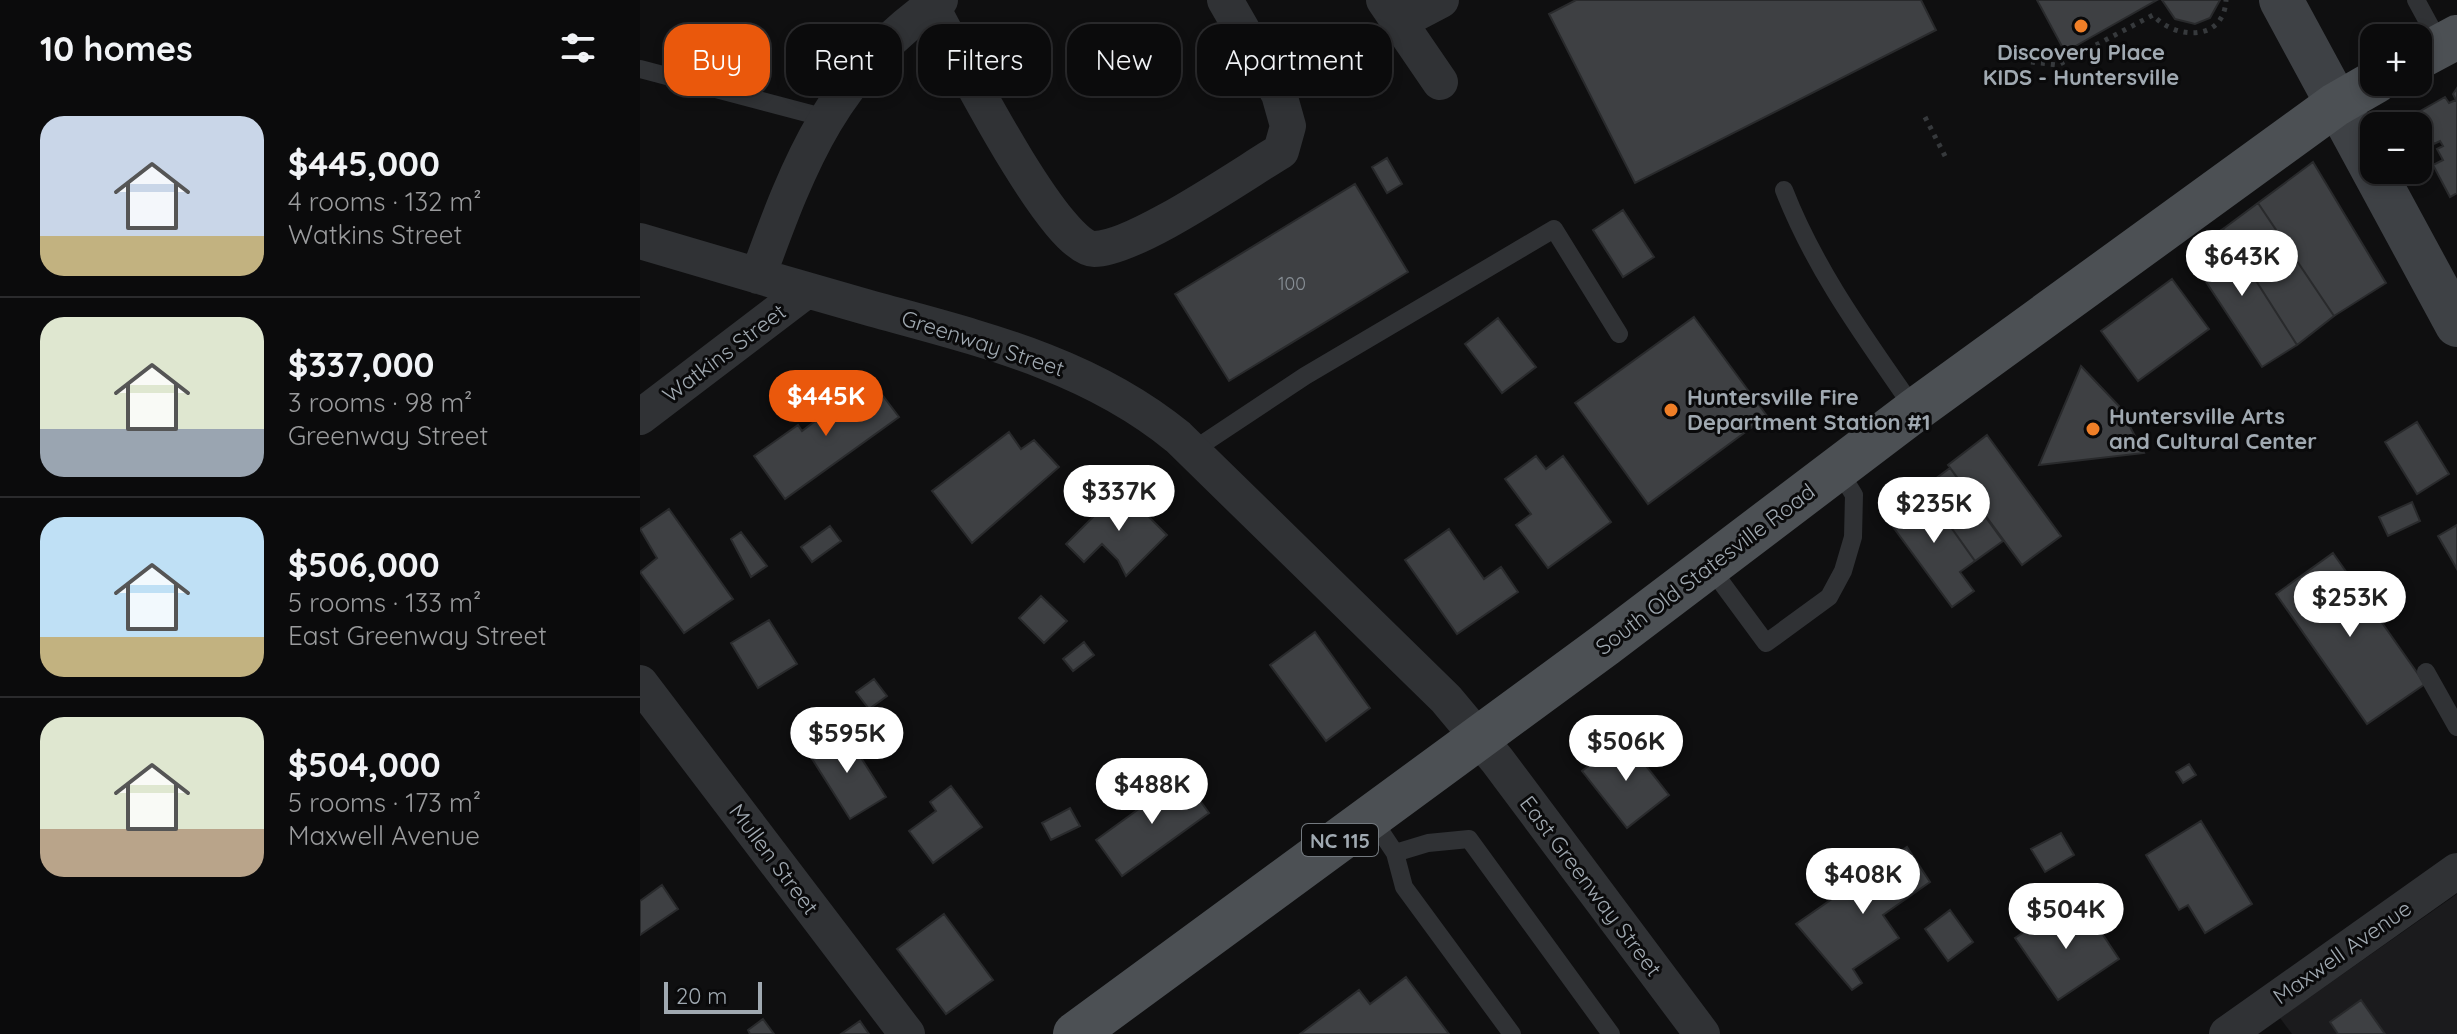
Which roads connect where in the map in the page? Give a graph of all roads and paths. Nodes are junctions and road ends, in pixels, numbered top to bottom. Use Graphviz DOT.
graph roads {
  1 [pos="1225,0"];
  2 [pos="1441,0"];
  3 [pos="2226,0"];
  4 [pos="2281,0"];
  5 [pos="2416,0"];
  6 [pos="933,2"];
  7 [pos="1391,11"];
  8 [pos="2439,47"];
  9 [pos="2031,62"];
  10 [pos="640,69"];
  11 [pos="1440,82"];
  12 [pos="2360,91"];
  13 [pos="2335,105"];
  14 [pos="1925,117"];
  15 [pos="826,118"];
  16 [pos="1946,158"];
  17 [pos="1784,190"];
  18 [pos="640,241"];
  19 [pos="758,276"];
  20 [pos="807,290"];
  21 [pos="2457,325"];
  22 [pos="1619,334"];
  23 [pos="1915,410"];
  24 [pos="640,417"];
  25 [pos="1192,451"];
  26 [pos="1838,469"];
  27 [pos="1710,567"];
  28 [pos="2426,672"];
  29 [pos="640,683"];
  30 [pos="2457,727"];
  31 [pos="1479,738"];
  32 [pos="1371,817"];
  33 [pos="1395,853"];
  34 [pos="2457,871"];
  35 [pos="907,1034"];
  36 [pos="1075,1034"];
  37 [pos="1512,1034"];
  38 [pos="1611,1034"];
  39 [pos="1702,1034"];
  40 [pos="2227,1034"];
  1 -- 6 [label="street"];
  2 -- 7 [label="street"];
  3 -- 9 [label="path"];
  4 -- 13 [label="main road"];
  5 -- 8 [label="lane"];
  6 -- 15 [label="street"];
  7 -- 11 [label="street"];
  10 -- 15 [label="lane"];
  12 -- 13 [label="main road, NC 115"];
  13 -- 21 [label="main road"];
  13 -- 23 [label="main road, South Old Statesville Road / NC 115"];
  14 -- 16 [label="path"];
  15 -- 19 [label="street"];
  17 -- 23 [label="lane"];
  18 -- 19 [label="street, Greenway Street"];
  19 -- 20 [label="street, Greenway Street"];
  20 -- 24 [label="street, Watkins Street"];
  20 -- 25 [label="street, Greenway Street"];
  22 -- 25 [label="lane"];
  23 -- 26 [label="main road, South Old Statesville Road / NC 115"];
  25 -- 31 [label="street, Greenway Street"];
  26 -- 27 [label="main road, South Old Statesville Road / NC 115"];
  26 -- 27 [label="lane"];
  27 -- 31 [label="main road, South Old Statesville Road / NC 115"];
  28 -- 30 [label="lane"];
  29 -- 35 [label="street, Mullen Street"];
  31 -- 32 [label="main road, South Old Statesville Road / NC 115"];
  31 -- 39 [label="street, East Greenway Street"];
  32 -- 33 [label="lane"];
  32 -- 36 [label="main road, South Old Statesville Road / NC 115"];
  33 -- 37 [label="lane"];
  33 -- 38 [label="lane"];
  34 -- 40 [label="street, Maxwell Avenue"];
}
